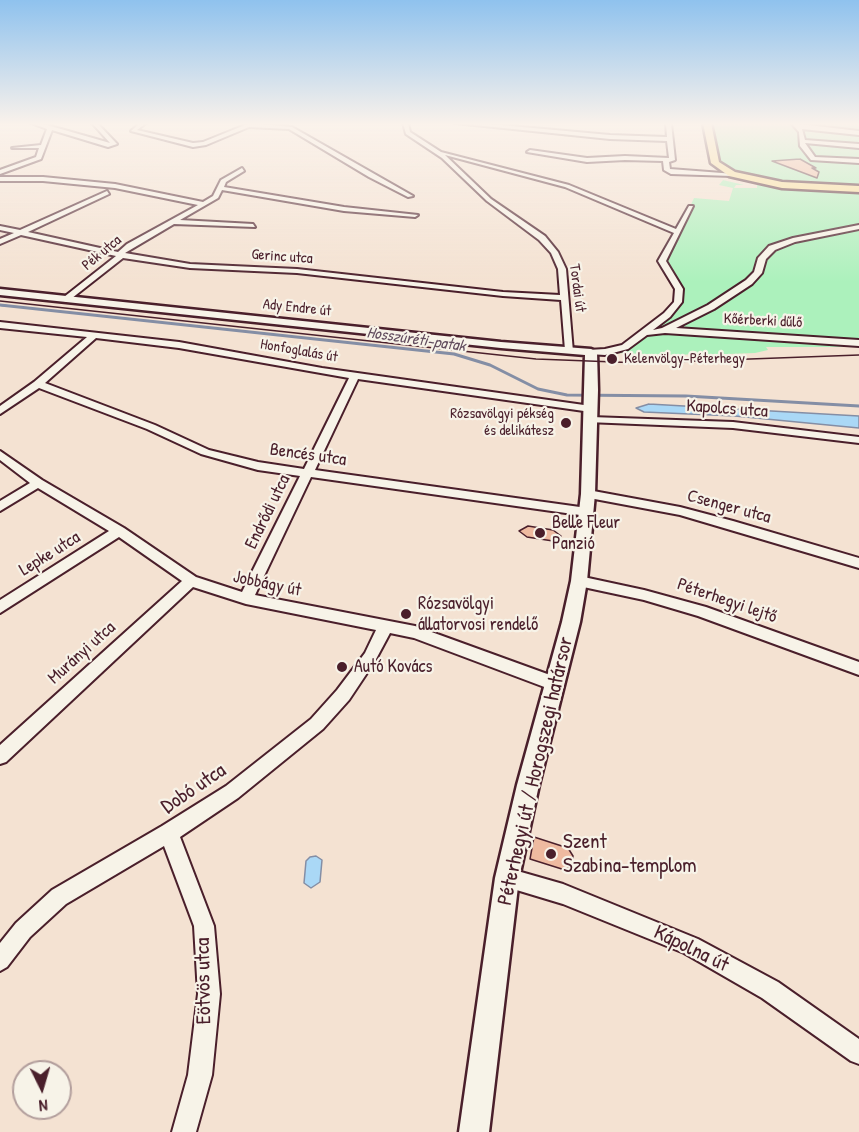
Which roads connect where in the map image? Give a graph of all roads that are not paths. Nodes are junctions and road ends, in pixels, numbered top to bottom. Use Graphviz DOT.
graph roads {
  1 [pos="232,176"];
  2 [pos="371,176"];
  3 [pos="464,176"];
  4 [pos="535,176"];
  5 [pos="740,176"];
  6 [pos="0,178"];
  7 [pos="18,179"];
  8 [pos="0,186"];
  9 [pos="219,188"];
  10 [pos="859,189"];
  11 [pos="107,193"];
  12 [pos="410,196"];
  13 [pos="205,204"];
  14 [pos="691,207"];
  15 [pos="415,214"];
  16 [pos="173,221"];
  17 [pos="253,226"];
  18 [pos="859,226"];
  19 [pos="0,228"];
  20 [pos="678,232"];
  21 [pos="21,233"];
  22 [pos="0,243"];
  23 [pos="121,255"];
  24 [pos="0,292"];
  25 [pos="566,298"];
  26 [pos="67,299"];
  27 [pos="0,325"];
  28 [pos="665,330"];
  29 [pos="645,332"];
  30 [pos="95,335"];
  31 [pos="859,343"];
  32 [pos="570,350"];
  33 [pos="591,352"];
  34 [pos="355,376"];
  35 [pos="38,384"];
  36 [pos="0,411"];
  37 [pos="591,415"];
  38 [pos="859,440"];
  39 [pos="0,455"];
  40 [pos="307,474"];
  41 [pos="38,483"];
  42 [pos="588,494"];
  43 [pos="0,507"];
  44 [pos="587,512"];
  45 [pos="119,531"];
  46 [pos="859,563"];
  47 [pos="191,581"];
  48 [pos="579,581"];
  49 [pos="246,599"];
  50 [pos="0,607"];
  51 [pos="386,626"];
  52 [pos="859,669"];
  53 [pos="555,684"];
  54 [pos="0,756"];
  55 [pos="169,833"];
  56 [pos="507,878"];
  57 [pos="0,960"];
  58 [pos="859,1053"];
  59 [pos="184,1132"];
  60 [pos="474,1132"];
  1 -- 9 [label="street, Pék utca"];
  2 -- 12 [label="street"];
  3 -- 25 [label="street, Tordai út"];
  4 -- 20 [label="street"];
  5 -- 10 [label="main road"];
  6 -- 7 [label="street"];
  7 -- 8 [label="street"];
  7 -- 13 [label="street"];
  9 -- 13 [label="street, Pék utca"];
  9 -- 15 [label="street"];
  11 -- 21 [label="street"];
  13 -- 16 [label="street, Pék utca"];
  14 -- 20 [label="street"];
  16 -- 17 [label="street"];
  16 -- 23 [label="street, Pék utca"];
  18 -- 28 [label="street, Kőérberki dűlő"];
  19 -- 21 [label="street, Gerinc utca"];
  20 -- 29 [label="street"];
  21 -- 22 [label="street"];
  21 -- 23 [label="street, Gerinc utca"];
  23 -- 25 [label="street, Gerinc utca"];
  23 -- 26 [label="street, Pék utca"];
  24 -- 26 [label="street, Ady Endre út"];
  25 -- 32 [label="street, Tordai út"];
  26 -- 32 [label="street, Ady Endre út"];
  27 -- 30 [label="street, Honfoglalás út"];
  28 -- 29 [label="street, Kőérberki dűlő"];
  28 -- 31 [label="street, Kőérberki dűlő"];
  29 -- 33 [label="street"];
  30 -- 34 [label="street, Honfoglalás út"];
  30 -- 35 [label="street"];
  32 -- 33 [label="street, Ady Endre út"];
  33 -- 37 [label="street, Péterhegyi út / Horogszegi határsor"];
  34 -- 37 [label="street, Honfoglalás út"];
  34 -- 40 [label="street, Endrődi utca"];
  35 -- 36 [label="street"];
  35 -- 40 [label="street, Bencés utca"];
  37 -- 38 [label="street, Kapolcs utca"];
  37 -- 42 [label="street, Péterhegyi út / Horogszegi határsor"];
  39 -- 41 [label="street, Jobbágy út"];
  40 -- 44 [label="street, Bencés utca"];
  40 -- 49 [label="street, Endrődi utca"];
  41 -- 43 [label="street"];
  41 -- 45 [label="street, Jobbágy út"];
  42 -- 44 [label="street, Péterhegyi út / Horogszegi határsor"];
  42 -- 46 [label="street, Csenger utca"];
  44 -- 48 [label="street, Péterhegyi út / Horogszegi határsor"];
  45 -- 47 [label="street, Jobbágy út"];
  45 -- 50 [label="street, Lepke utca"];
  47 -- 49 [label="street, Jobbágy út"];
  47 -- 54 [label="street, Murányi utca"];
  48 -- 52 [label="street, Péterhegyi lejtő"];
  48 -- 53 [label="street, Péterhegyi út / Horogszegi határsor"];
  49 -- 51 [label="street, Jobbágy út"];
  51 -- 53 [label="street, Jobbágy út"];
  51 -- 55 [label="street, Dobó utca"];
  53 -- 56 [label="street, Péterhegyi út / Horogszegi határsor"];
  55 -- 57 [label="street, Dobó utca"];
  55 -- 59 [label="street, Eötvös utca"];
  56 -- 58 [label="street, Kápolna út"];
  56 -- 60 [label="street, Péterhegyi út / Horogszegi határsor"];
}
